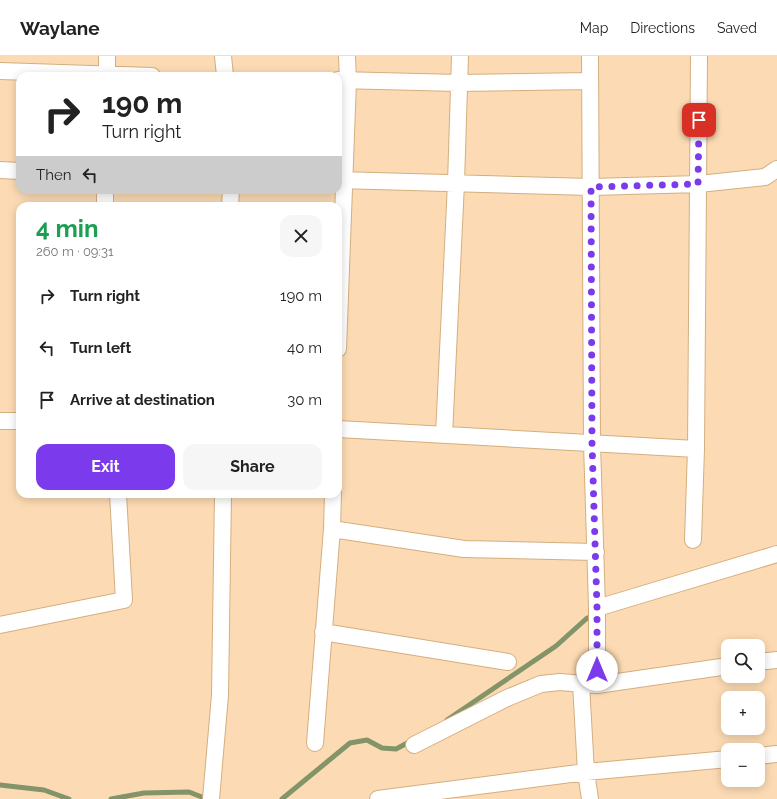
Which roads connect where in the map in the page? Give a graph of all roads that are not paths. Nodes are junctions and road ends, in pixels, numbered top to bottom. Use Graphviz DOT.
graph roads {
  1 [pos="107,56"];
  2 [pos="223,56"];
  3 [pos="347,56"];
  4 [pos="460,56"];
  5 [pos="590,56"];
  6 [pos="699,56"];
  7 [pos="0,71"];
  8 [pos="27,72"];
  9 [pos="107,72"];
  10 [pos="225,72"];
  11 [pos="343,80"];
  12 [pos="590,81"];
  13 [pos="459,83"];
  14 [pos="342,130"];
  15 [pos="777,169"];
  16 [pos="0,170"];
  17 [pos="16,171"];
  18 [pos="342,180"];
  19 [pos="456,183"];
  20 [pos="698,184"];
  21 [pos="591,187"];
  22 [pos="0,420"];
  23 [pos="16,421"];
  24 [pos="342,429"];
  25 [pos="444,435"];
  26 [pos="592,443"];
  27 [pos="696,449"];
  28 [pos="118,498"];
  29 [pos="223,498"];
  30 [pos="333,498"];
  31 [pos="332,529"];
  32 [pos="693,540"];
  33 [pos="596,552"];
  34 [pos="777,554"];
  35 [pos="597,608"];
  36 [pos="0,625"];
  37 [pos="323,632"];
  38 [pos="777,660"];
  39 [pos="765,661"];
  40 [pos="508,662"];
  41 [pos="721,667"];
  42 [pos="589,685"];
  43 [pos="315,743"];
  44 [pos="414,745"];
  45 [pos="777,754"];
  46 [pos="765,755"];
  47 [pos="721,760"];
  48 [pos="586,772"];
  49 [pos="211,799"];
  50 [pos="378,799"];
  51 [pos="590,799"];
  1 -- 9 [label="street"];
  2 -- 10 [label="street"];
  3 -- 11 [label="street"];
  4 -- 13 [label="street"];
  5 -- 12 [label="street"];
  6 -- 20 [label="street"];
  7 -- 8 [label="street"];
  11 -- 13 [label="street"];
  11 -- 14 [label="street"];
  12 -- 13 [label="street"];
  12 -- 21 [label="street"];
  13 -- 19 [label="street"];
  15 -- 20 [label="street"];
  16 -- 17 [label="street"];
  18 -- 19 [label="street"];
  19 -- 21 [label="street"];
  19 -- 25 [label="street"];
  20 -- 21 [label="street"];
  20 -- 27 [label="street"];
  21 -- 26 [label="street"];
  22 -- 23 [label="street"];
  24 -- 25 [label="street"];
  25 -- 26 [label="street"];
  26 -- 27 [label="street"];
  26 -- 33 [label="street"];
  27 -- 32 [label="street"];
  28 -- 36 [label="street"];
  29 -- 49 [label="street"];
  30 -- 31 [label="street"];
  31 -- 33 [label="street"];
  31 -- 37 [label="street"];
  33 -- 35 [label="street"];
  34 -- 35 [label="street"];
  35 -- 42 [label="street"];
  37 -- 40 [label="street"];
  37 -- 43 [label="street"];
  38 -- 39 [label="street"];
  41 -- 42 [label="street"];
  42 -- 44 [label="street"];
  42 -- 48 [label="street"];
  45 -- 46 [label="street"];
  47 -- 48 [label="street"];
  48 -- 50 [label="street"];
  48 -- 51 [label="street"];
}
